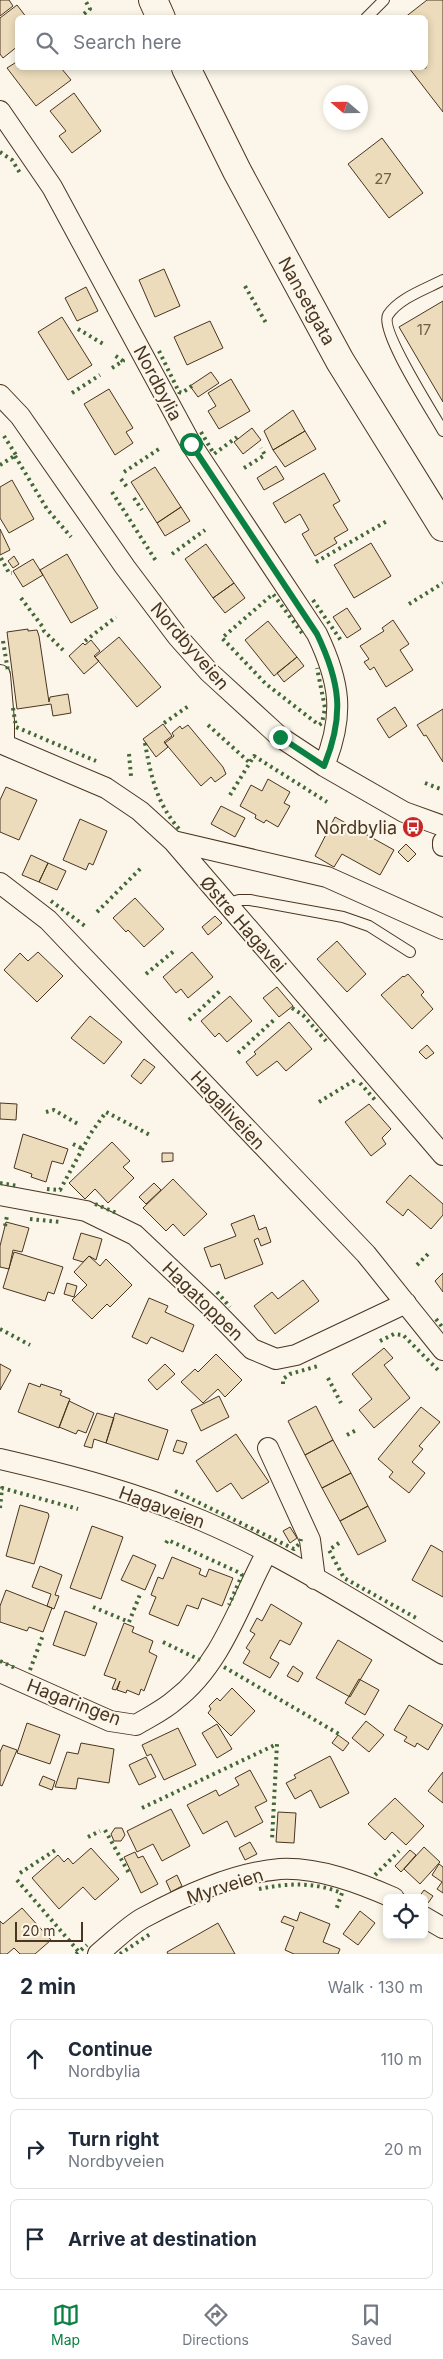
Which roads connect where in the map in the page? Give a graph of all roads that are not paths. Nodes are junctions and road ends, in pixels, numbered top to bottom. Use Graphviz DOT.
graph roads {
  1 [pos="153,0"];
  2 [pos="384,0"];
  3 [pos="160,15"];
  4 [pos="369,15"];
  5 [pos="187,70"];
  6 [pos="0,111"];
  7 [pos="443,280"];
  8 [pos="0,395"];
  9 [pos="443,432"];
  10 [pos="443,527"];
  11 [pos="0,675"];
  12 [pos="2,743"];
  13 [pos="324,766"];
  14 [pos="443,826"];
  15 [pos="173,842"];
  16 [pos="443,842"];
  17 [pos="443,846"];
  18 [pos="0,883"];
  19 [pos="226,904"];
  20 [pos="443,929"];
  21 [pos="410,952"];
  22 [pos="443,1155"];
  23 [pos="0,1195"];
  24 [pos="406,1303"];
  25 [pos="443,1350"];
  26 [pos="268,1448"];
  27 [pos="0,1459"];
  28 [pos="267,1552"];
  29 [pos="315,1579"];
  30 [pos="443,1654"];
  31 [pos="0,1672"];
  32 [pos="384,1894"];
  33 [pos="428,1919"];
  34 [pos="443,1928"];
  35 [pos="98,1954"];
  1 -- 3 [label="main road"];
  2 -- 4 [label="lane"];
  5 -- 10 [label="main road, Nansetgata"];
  6 -- 13 [label="street, Nordbylia"];
  7 -- 9 [label="lane"];
  8 -- 13 [label="street, Nordbyveien"];
  11 -- 12 [label="street"];
  12 -- 15 [label="street, Østre Hagavei"];
  13 -- 14 [label="street, Nordbyveien"];
  15 -- 19 [label="street, Østre Hagavei"];
  15 -- 20 [label="street"];
  16 -- 17 [label="street"];
  18 -- 24 [label="street, Hagaliveien"];
  19 -- 21 [label="lane"];
  19 -- 22 [label="street, Østre Hagavei"];
  23 -- 24 [label="street, Hagatoppen"];
  24 -- 25 [label="street, Hagaliveien"];
  26 -- 29 [label="street"];
  27 -- 28 [label="street, Hagaveien"];
  28 -- 29 [label="street, Hagaveien"];
  28 -- 31 [label="street, Hagaringen"];
  29 -- 30 [label="street, Hagaveien"];
  32 -- 35 [label="street, Myrveien"];
  33 -- 34 [label="street"];
}
